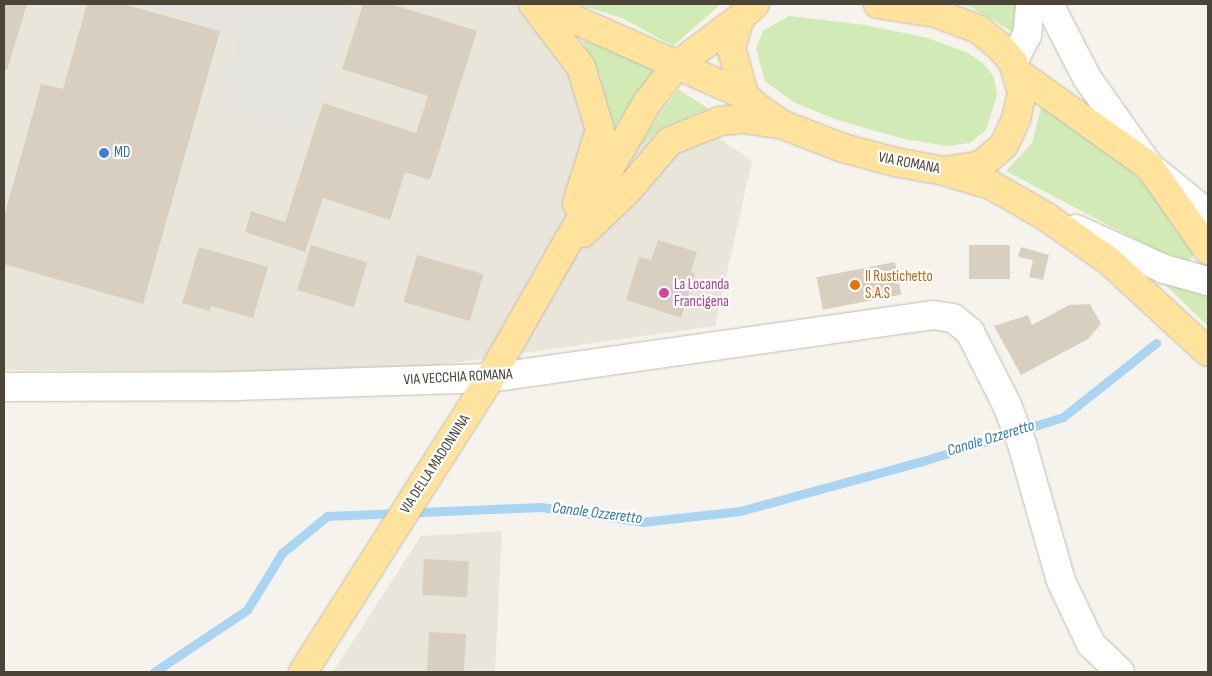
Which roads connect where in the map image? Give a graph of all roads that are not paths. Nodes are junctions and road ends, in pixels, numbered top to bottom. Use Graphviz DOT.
graph roads {
  1 [pos="532,4"];
  2 [pos="540,4"];
  3 [pos="878,4"];
  4 [pos="1030,4"];
  5 [pos="1049,4"];
  6 [pos="748,11"];
  7 [pos="676,66"];
  8 [pos="1015,67"];
  9 [pos="744,95"];
  10 [pos="783,125"];
  11 [pos="1149,166"];
  12 [pos="944,171"];
  13 [pos="1208,214"];
  14 [pos="1044,216"];
  15 [pos="1208,250"];
  16 [pos="562,253"];
  17 [pos="1208,280"];
  18 [pos="1208,352"];
  19 [pos="490,378"];
  20 [pos="4,387"];
  21 [pos="303,672"];
  22 [pos="1120,672"];
  1 -- 16 [label="main road"];
  2 -- 7 [label="main road, VIA ROMANA"];
  3 -- 8 [label="main road"];
  4 -- 8 [label="street"];
  5 -- 11 [label="street"];
  6 -- 7 [label="main road"];
  6 -- 9 [label="main road"];
  7 -- 9 [label="main road, VIA ROMANA"];
  7 -- 16 [label="main road"];
  8 -- 11 [label="main road"];
  8 -- 12 [label="main road, VIA ROMANA"];
  9 -- 10 [label="main road, VIA ROMANA"];
  10 -- 12 [label="main road, VIA ROMANA"];
  10 -- 16 [label="main road"];
  11 -- 13 [label="street"];
  11 -- 15 [label="main road"];
  12 -- 14 [label="main road"];
  14 -- 17 [label="street"];
  14 -- 18 [label="main road"];
  16 -- 19 [label="main road, VIA DELLA MADONNINA"];
  19 -- 20 [label="street, VIA VECCHIA ROMANA"];
  19 -- 21 [label="main road, VIA DELLA MADONNINA"];
  19 -- 22 [label="street, VIA VECCHIA ROMANA"];
}
